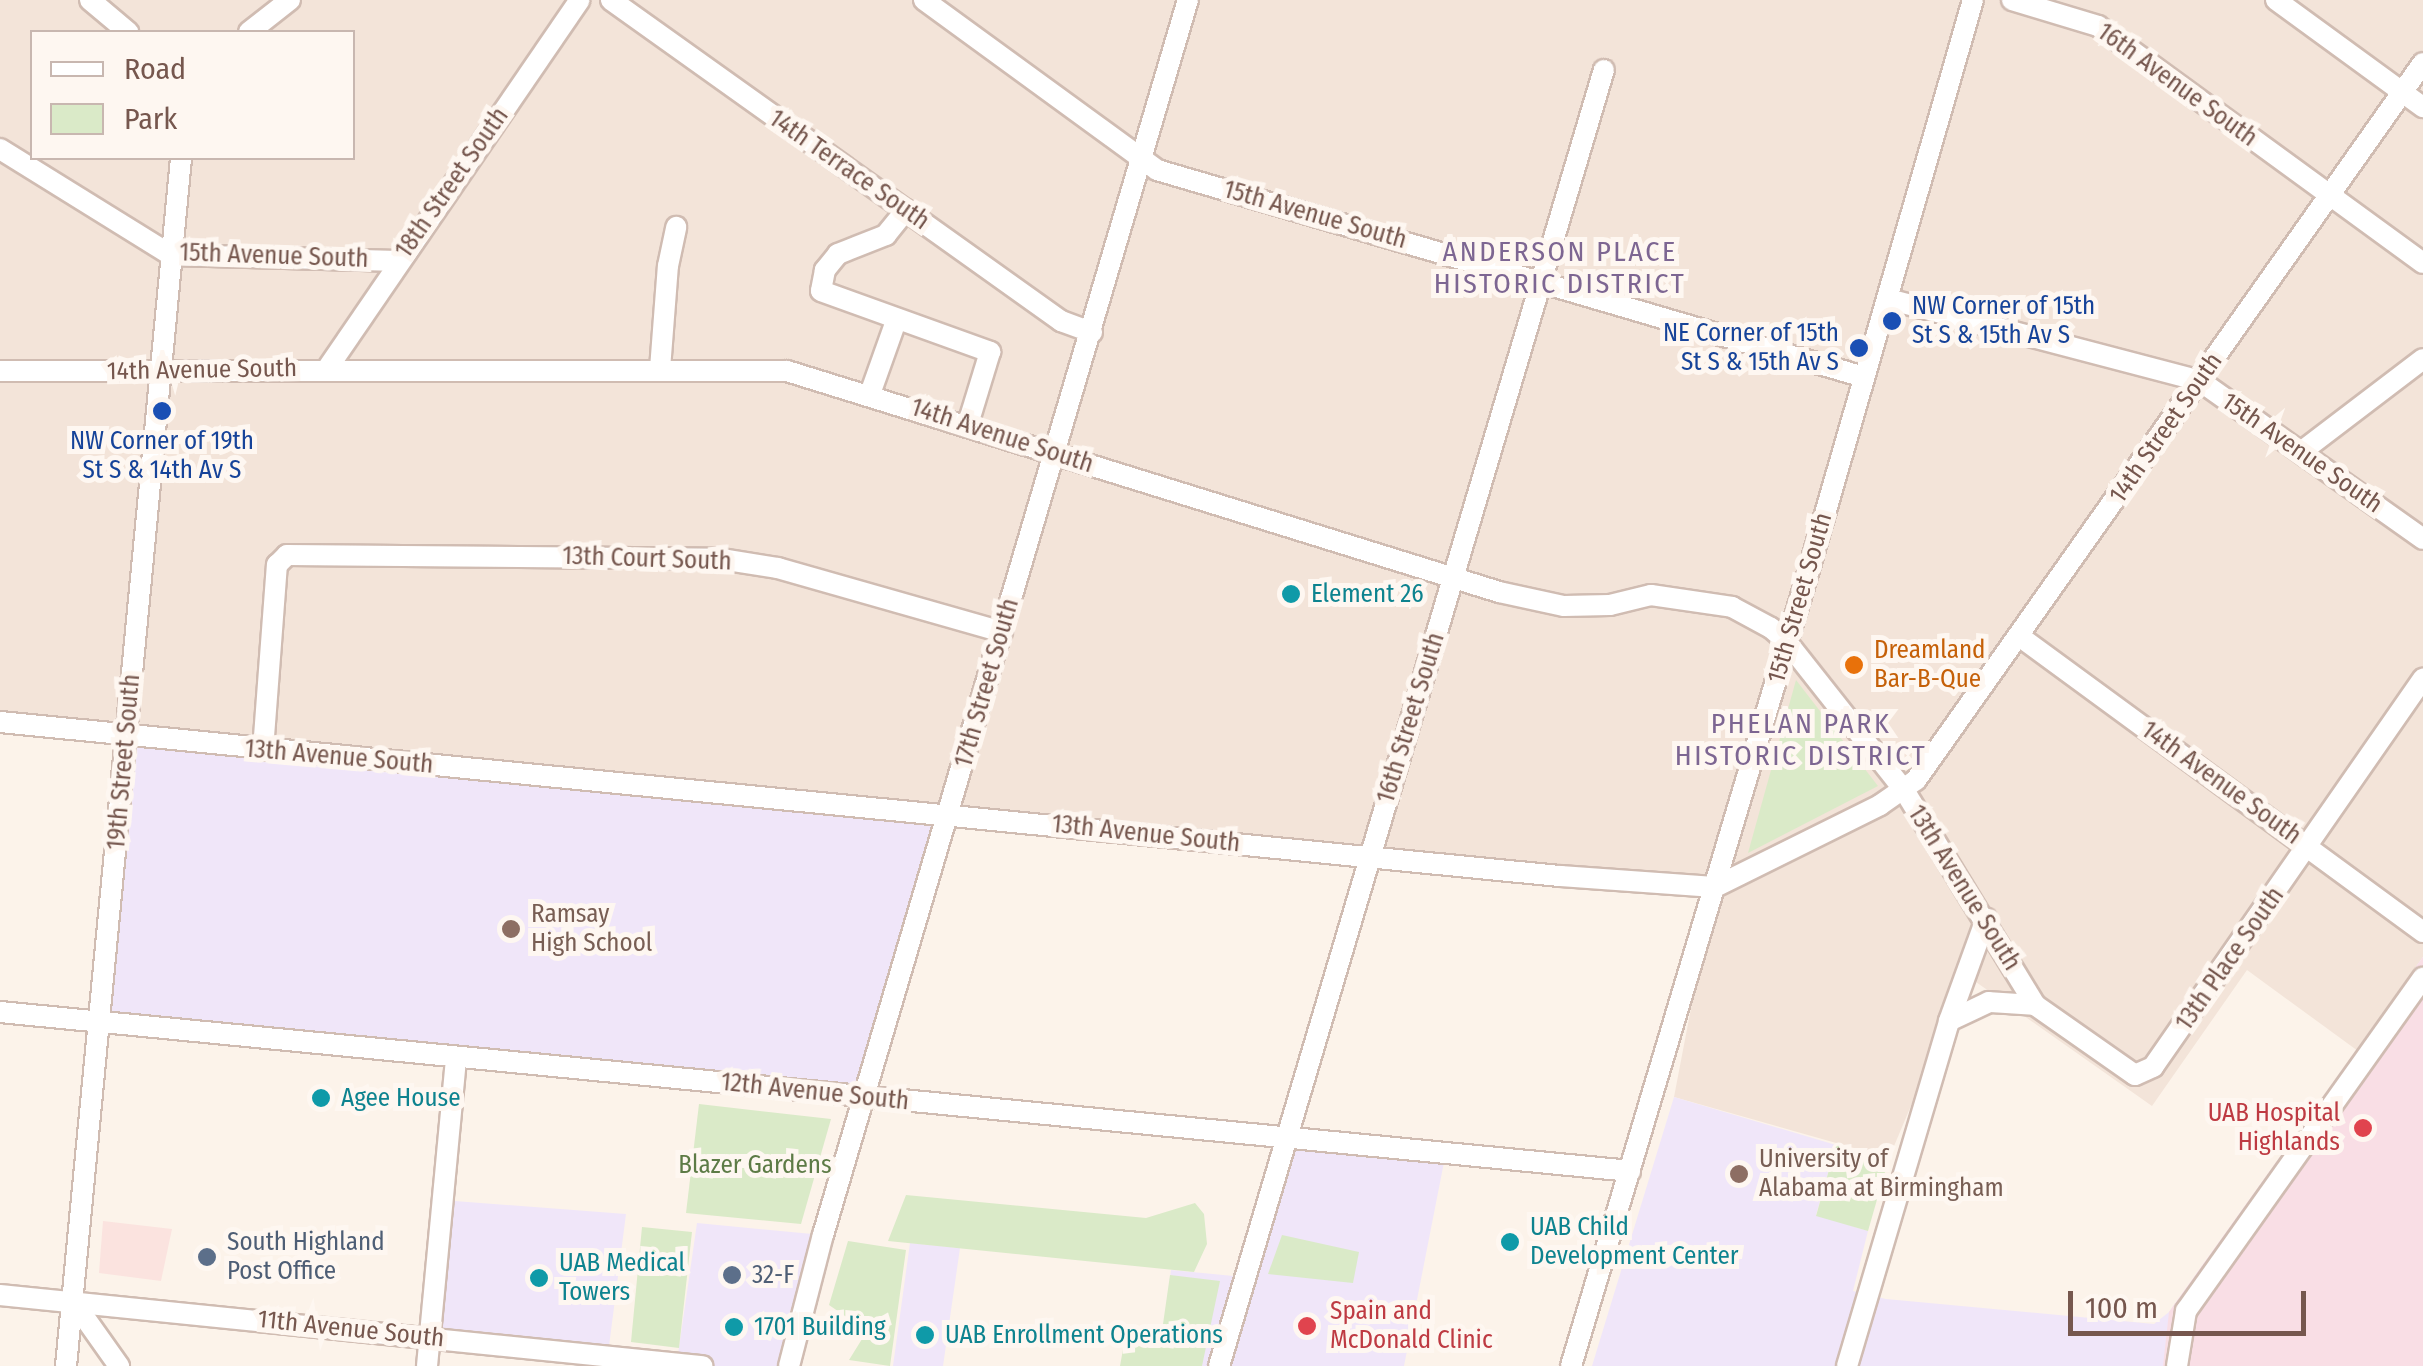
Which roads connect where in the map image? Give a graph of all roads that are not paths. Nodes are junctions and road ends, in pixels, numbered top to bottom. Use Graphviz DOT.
graph roads {
  1 [pos="90,0"];
  2 [pos="290,0"];
  3 [pos="580,0"];
  4 [pos="610,0"];
  5 [pos="924,0"];
  6 [pos="1188,0"];
  7 [pos="1973,0"];
  8 [pos="2012,0"];
  9 [pos="2276,0"];
  10 [pos="126,30"];
  11 [pos="252,30"];
  12 [pos="2423,63"];
  13 [pos="1604,70"];
  14 [pos="2402,92"];
  15 [pos="2423,107"];
  16 [pos="0,148"];
  17 [pos="181,160"];
  18 [pos="1143,160"];
  19 [pos="2330,196"];
  20 [pos="906,210"];
  21 [pos="676,227"];
  22 [pos="172,255"];
  23 [pos="398,260"];
  24 [pos="2423,264"];
  25 [pos="1540,280"];
  26 [pos="1888,299"];
  27 [pos="896,321"];
  28 [pos="1092,332"];
  29 [pos="2423,359"];
  30 [pos="327,369"];
  31 [pos="660,369"];
  32 [pos="0,371"];
  33 [pos="160,371"];
  34 [pos="1864,377"];
  35 [pos="2200,380"];
  36 [pos="870,394"];
  37 [pos="968,424"];
  38 [pos="1056,452"];
  39 [pos="2301,452"];
  40 [pos="2423,539"];
  41 [pos="1454,576"];
  42 [pos="1002,632"];
  43 [pos="2019,636"];
  44 [pos="1787,642"];
  45 [pos="2423,679"];
  46 [pos="0,722"];
  47 [pos="126,736"];
  48 [pos="263,750"];
  49 [pos="1904,790"];
  50 [pos="948,814"];
  51 [pos="2308,847"];
  52 [pos="1370,856"];
  53 [pos="1715,887"];
  54 [pos="1986,919"];
  55 [pos="2423,932"];
  56 [pos="2423,978"];
  57 [pos="2036,1005"];
  58 [pos="0,1012"];
  59 [pos="1949,1021"];
  60 [pos="99,1023"];
  61 [pos="456,1058"];
  62 [pos="2129,1072"];
  63 [pos="865,1096"];
  64 [pos="1287,1139"];
  65 [pos="1630,1171"];
  66 [pos="0,1295"];
  67 [pos="73,1301"];
  68 [pos="430,1337"];
  69 [pos="66,1366"];
  70 [pos="119,1366"];
  71 [pos="427,1366"];
  72 [pos="702,1366"];
  73 [pos="790,1366"];
  74 [pos="1219,1366"];
  75 [pos="1571,1366"];
  76 [pos="1847,1366"];
  77 [pos="2176,1366"];
  1 -- 10 [label="street"];
  2 -- 11 [label="street"];
  3 -- 23 [label="street, 18th Street South"];
  4 -- 20 [label="street, 14th Terrace South"];
  5 -- 18 [label="street, 15th Avenue South"];
  6 -- 18 [label="street, 17th Street South"];
  7 -- 26 [label="street, 15th Street South"];
  8 -- 19 [label="street, 16th Avenue South"];
  9 -- 14 [label="street"];
  12 -- 14 [label="street, 14th Street South"];
  13 -- 25 [label="street, 16th Street South"];
  14 -- 15 [label="street"];
  14 -- 19 [label="street, 14th Street South"];
  16 -- 22 [label="street, 15th Avenue South"];
  17 -- 22 [label="street, 19th Street South"];
  18 -- 25 [label="street, 15th Avenue South"];
  18 -- 28 [label="street, 17th Street South"];
  19 -- 24 [label="street, 16th Avenue South"];
  19 -- 35 [label="street, 14th Street South"];
  20 -- 27 [label="street"];
  20 -- 28 [label="street, 14th Terrace South"];
  21 -- 31 [label="street"];
  22 -- 23 [label="street, 15th Avenue South"];
  22 -- 33 [label="street, 19th Street South"];
  23 -- 30 [label="street, 18th Street South"];
  25 -- 34 [label="street, 15th Avenue South"];
  25 -- 41 [label="street, 16th Street South"];
  26 -- 34 [label="street, 15th Street South"];
  26 -- 35 [label="street, 15th Avenue South"];
  27 -- 36 [label="street"];
  27 -- 37 [label="street"];
  28 -- 38 [label="street, 17th Street South"];
  29 -- 39 [label="street"];
  30 -- 31 [label="street, 14th Avenue South"];
  30 -- 33 [label="street, 14th Avenue South"];
  31 -- 36 [label="street, 14th Avenue South"];
  32 -- 33 [label="street, 14th Avenue South"];
  33 -- 47 [label="street, 19th Street South"];
  34 -- 44 [label="street, 15th Street South"];
  35 -- 39 [label="street, 15th Avenue South"];
  35 -- 43 [label="street, 14th Street South"];
  36 -- 37 [label="street, 14th Avenue South"];
  37 -- 38 [label="street, 14th Avenue South"];
  38 -- 41 [label="street, 14th Avenue South"];
  38 -- 42 [label="street, 17th Street South"];
  39 -- 40 [label="street, 15th Avenue South"];
  41 -- 44 [label="street, 14th Avenue South"];
  41 -- 52 [label="street, 16th Street South"];
  42 -- 48 [label="street, 13th Court South"];
  42 -- 50 [label="street, 17th Street South"];
  43 -- 49 [label="street, 14th Street South"];
  43 -- 51 [label="street, 14th Avenue South"];
  44 -- 49 [label="street, 14th Avenue South"];
  44 -- 53 [label="street, 15th Street South"];
  45 -- 51 [label="street, 13th Place South"];
  46 -- 47 [label="street, 13th Avenue South"];
  47 -- 48 [label="street, 13th Avenue South"];
  47 -- 60 [label="street, 19th Street South"];
  48 -- 50 [label="street, 13th Avenue South"];
  49 -- 53 [label="street, 13th Avenue South"];
  49 -- 54 [label="street, 13th Avenue South"];
  50 -- 52 [label="street, 13th Avenue South"];
  50 -- 63 [label="street, 17th Street South"];
  51 -- 55 [label="street, 14th Avenue South"];
  51 -- 62 [label="street, 13th Place South"];
  52 -- 53 [label="street, 13th Avenue South"];
  52 -- 64 [label="street, 16th Street South"];
  53 -- 65 [label="street, 15th Street South"];
  54 -- 57 [label="street, 13th Avenue South"];
  54 -- 59 [label="street"];
  56 -- 77 [label="street"];
  57 -- 59 [label="street"];
  57 -- 62 [label="street, 13th Avenue South"];
  58 -- 60 [label="street, 12th Avenue South"];
  59 -- 76 [label="street"];
  60 -- 61 [label="street, 12th Avenue South"];
  60 -- 67 [label="street, 19th Street South"];
  61 -- 63 [label="street, 12th Avenue South"];
  61 -- 68 [label="street"];
  63 -- 64 [label="street, 12th Avenue South"];
  63 -- 73 [label="street, 17th Street South"];
  64 -- 65 [label="street, 12th Avenue South"];
  64 -- 74 [label="street, 16th Street South"];
  65 -- 75 [label="street, 15th Street South"];
  66 -- 67 [label="street, 11th Avenue South"];
  67 -- 68 [label="street, 11th Avenue South"];
  67 -- 69 [label="street, 19th Street South"];
  67 -- 70 [label="street"];
  68 -- 71 [label="street"];
  68 -- 72 [label="street, 11th Avenue South"];
}
